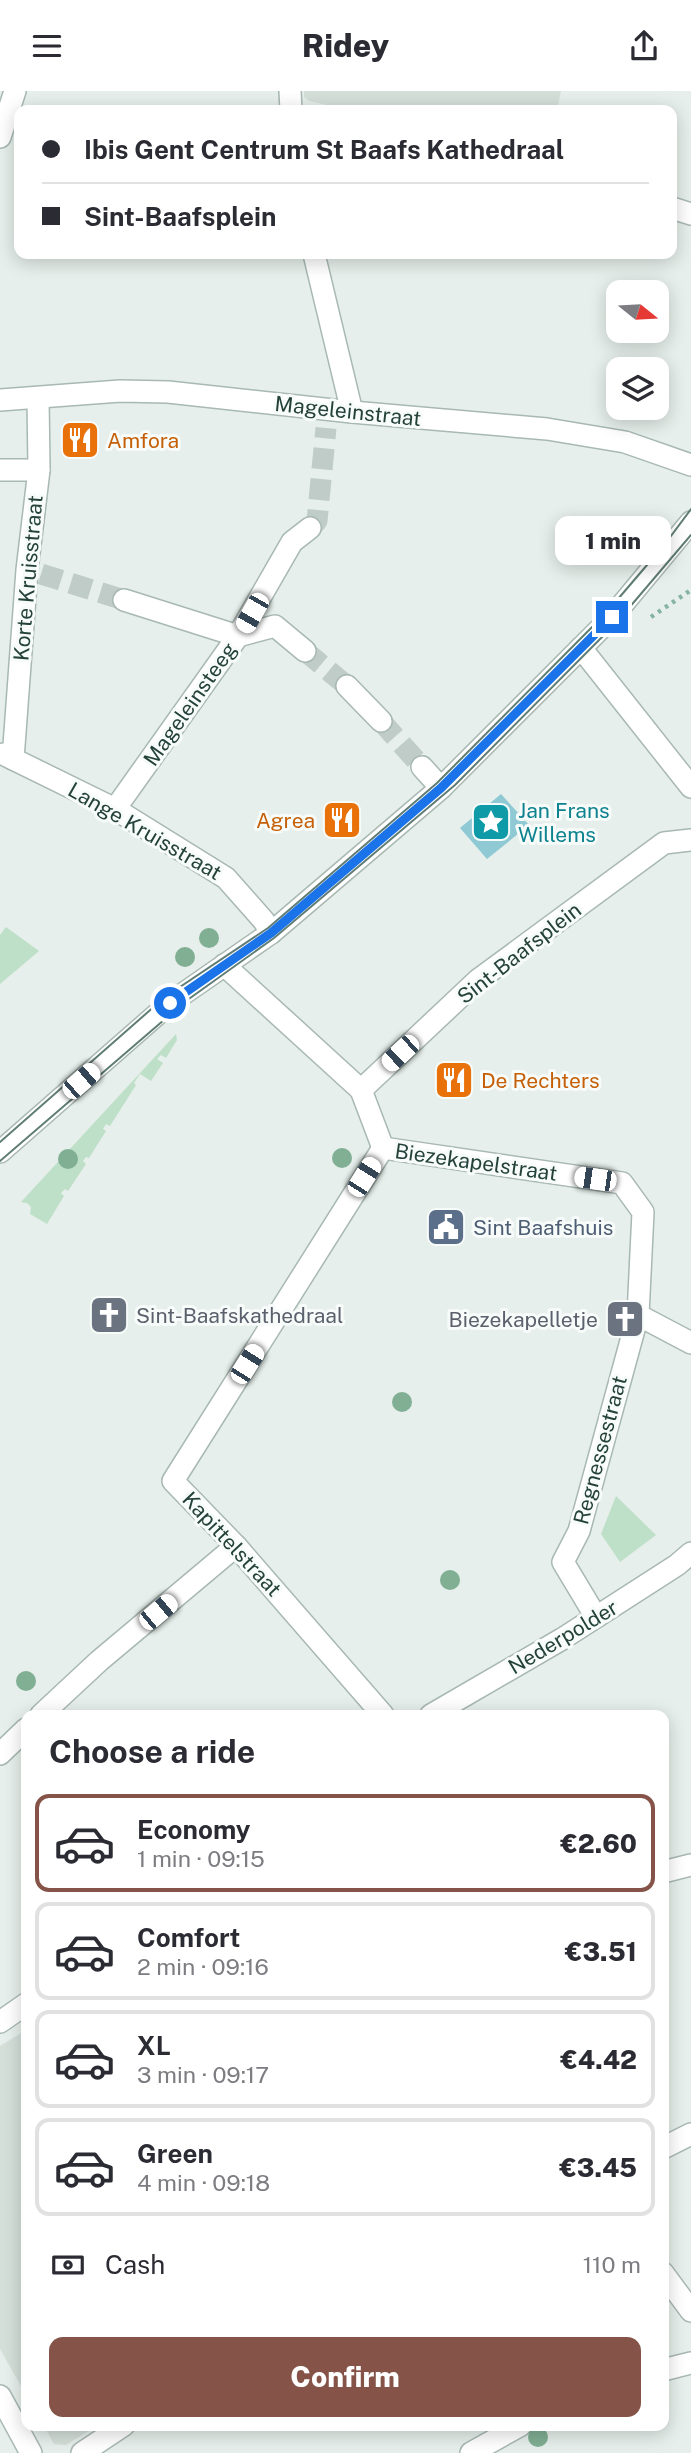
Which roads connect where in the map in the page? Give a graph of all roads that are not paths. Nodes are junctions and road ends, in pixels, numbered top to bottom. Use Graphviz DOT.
graph roads {
  1 [pos="15,91"];
  2 [pos="0,137"];
  3 [pos="315,259"];
  4 [pos="38,398"];
  5 [pos="0,400"];
  6 [pos="352,412"];
  7 [pos="691,465"];
  8 [pos="0,470"];
  9 [pos="39,470"];
  10 [pos="691,522"];
  11 [pos="310,528"];
  12 [pos="124,600"];
  13 [pos="238,636"];
  14 [pos="581,648"];
  15 [pos="305,651"];
  16 [pos="347,686"];
  17 [pos="381,721"];
  18 [pos="7,756"];
  19 [pos="422,767"];
  20 [pos="691,787"];
  21 [pos="441,788"];
  22 [pos="115,809"];
  23 [pos="691,841"];
  24 [pos="271,933"];
  25 [pos="224,965"];
  26 [pos="361,1090"];
  27 [pos="383,1148"];
  28 [pos="0,1152"];
  29 [pos="638,1315"];
  30 [pos="691,1343"];
  31 [pos="236,1546"];
  32 [pos="691,1553"];
  33 [pos="596,1618"];
  34 [pos="46,1710"];
  35 [pos="379,1710"];
  36 [pos="440,1710"];
  37 [pos="21,1734"];
  38 [pos="0,1754"];
  39 [pos="691,1865"];
  40 [pos="669,1870"];
  41 [pos="21,2007"];
  42 [pos="0,2022"];
  43 [pos="691,2134"];
  44 [pos="669,2145"];
  45 [pos="669,2281"];
  46 [pos="691,2311"];
  47 [pos="691,2364"];
  48 [pos="669,2369"];
  49 [pos="0,2396"];
  50 [pos="115,2431"];
  51 [pos="510,2431"];
  52 [pos="31,2453"];
  53 [pos="82,2453"];
  54 [pos="471,2453"];
  1 -- 2 [label="street"];
  3 -- 6 [label="street"];
  4 -- 5 [label="street, Mageleinstraat"];
  4 -- 6 [label="street, Mageleinstraat"];
  4 -- 9 [label="street, Korte Kruisstraat"];
  6 -- 7 [label="street, Mageleinstraat"];
  8 -- 9 [label="street"];
  9 -- 18 [label="street, Korte Kruisstraat"];
  10 -- 14 [label="street"];
  11 -- 13 [label="street, Mageleinsteeg"];
  12 -- 13 [label="street"];
  13 -- 15 [label="street"];
  13 -- 22 [label="street, Mageleinsteeg"];
  14 -- 20 [label="street"];
  14 -- 21 [label="street"];
  16 -- 17 [label="street"];
  18 -- 22 [label="street, Lange Kruisstraat"];
  19 -- 21 [label="street"];
  21 -- 24 [label="street"];
  22 -- 24 [label="street, Lange Kruisstraat"];
  23 -- 26 [label="street, Sint-Baafsplein"];
  24 -- 25 [label="street"];
  25 -- 26 [label="street"];
  25 -- 28 [label="street"];
  26 -- 27 [label="street"];
  27 -- 29 [label="street, Biezekapelstraat"];
  27 -- 31 [label="street, Kapittelstraat"];
  29 -- 30 [label="street"];
  29 -- 33 [label="street, Regnessestraat"];
  31 -- 34 [label="street"];
  31 -- 35 [label="street, Kapittelstraat"];
  32 -- 33 [label="street, Nederpolder"];
  33 -- 36 [label="street, Nederpolder"];
  37 -- 38 [label="street"];
  39 -- 40 [label="street"];
  41 -- 42 [label="street"];
  43 -- 44 [label="street"];
  45 -- 46 [label="street"];
  47 -- 48 [label="street"];
  49 -- 52 [label="street"];
  50 -- 53 [label="street"];
  51 -- 54 [label="street"];
}
